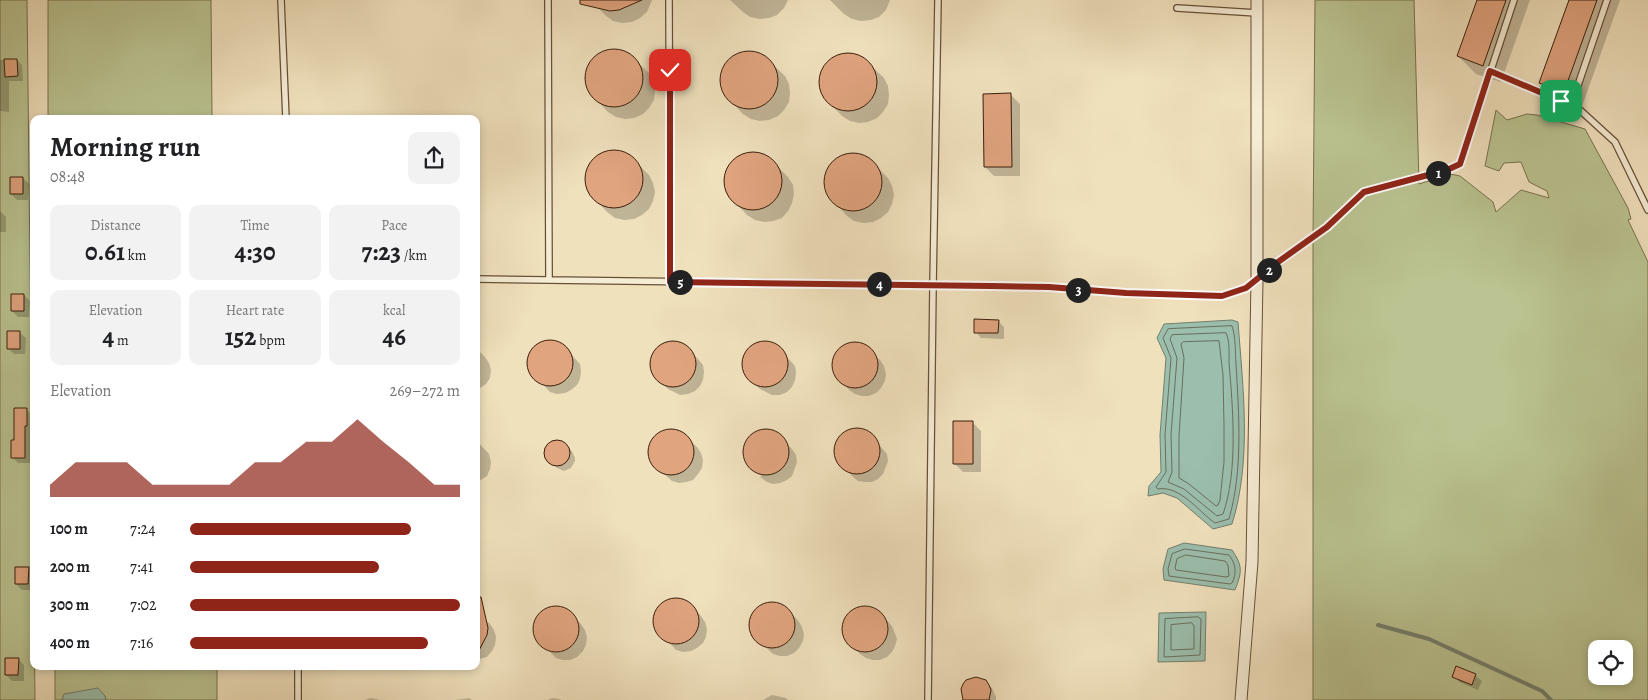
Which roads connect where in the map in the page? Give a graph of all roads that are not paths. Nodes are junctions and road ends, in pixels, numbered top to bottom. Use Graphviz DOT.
graph roads {
  1 [pos="281,0"];
  2 [pos="548,0"];
  3 [pos="669,0"];
  4 [pos="938,0"];
  5 [pos="1257,0"];
  6 [pos="1514,0"];
  7 [pos="1607,0"];
  8 [pos="1176,8"];
  9 [pos="1257,13"];
  10 [pos="1490,71"];
  11 [pos="1569,100"];
  12 [pos="286,115"];
  13 [pos="1648,210"];
  14 [pos="480,279"];
  15 [pos="549,280"];
  16 [pos="1257,280"];
  17 [pos="670,282"];
  18 [pos="933,284"];
  19 [pos="298,670"];
  20 [pos="298,700"];
  21 [pos="928,700"];
  22 [pos="1241,700"];
  1 -- 12 [label="lane"];
  2 -- 15 [label="lane"];
  3 -- 17 [label="lane"];
  4 -- 18 [label="lane"];
  5 -- 9 [label="street"];
  6 -- 10 [label="lane"];
  7 -- 11 [label="lane"];
  8 -- 9 [label="lane"];
  9 -- 16 [label="street"];
  10 -- 11 [label="lane"];
  10 -- 16 [label="lane"];
  11 -- 13 [label="lane"];
  14 -- 15 [label="lane"];
  15 -- 17 [label="lane"];
  16 -- 18 [label="lane"];
  16 -- 22 [label="street"];
  17 -- 18 [label="lane"];
  18 -- 21 [label="lane"];
  19 -- 20 [label="lane"];
}
